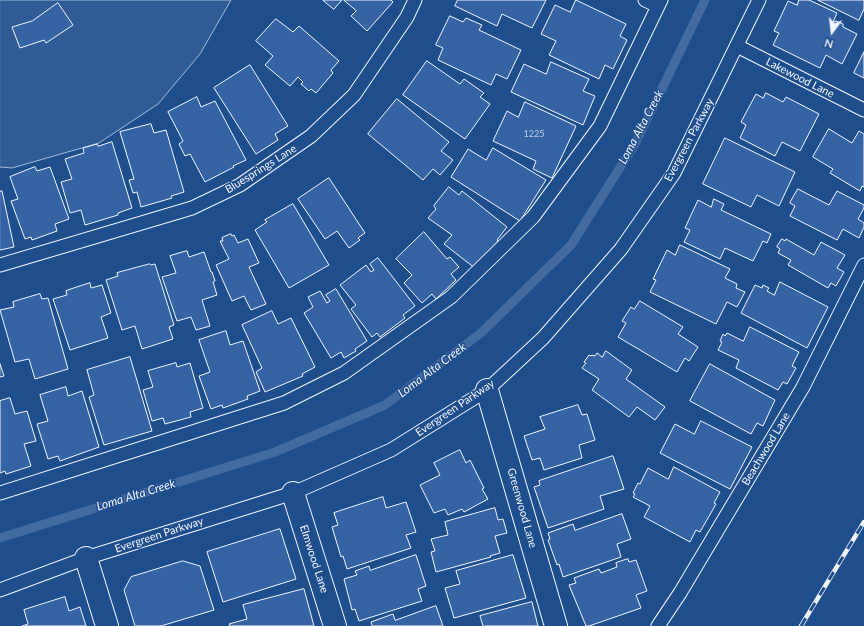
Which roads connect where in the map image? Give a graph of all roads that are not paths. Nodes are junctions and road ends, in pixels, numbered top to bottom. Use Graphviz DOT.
graph roads {
  1 [pos="415,0"];
  2 [pos="646,0"];
  3 [pos="759,0"];
  4 [pos="659,3"];
  5 [pos="737,46"];
  6 [pos="864,110"];
  7 [pos="864,265"];
  8 [pos="0,266"];
  9 [pos="487,390"];
  10 [pos="0,493"];
  11 [pos="293,493"];
  12 [pos="86,558"];
  13 [pos="0,590"];
  14 [pos="107,626"];
  15 [pos="335,626"];
  16 [pos="556,626"];
  17 [pos="658,626"];
  1 -- 8 [label="lane, Bluesprings Lane"];
  2 -- 4 [label="lane"];
  3 -- 5 [label="lane, Evergreen Parkway"];
  4 -- 10 [label="lane"];
  5 -- 6 [label="lane, Lakewood Lane"];
  5 -- 9 [label="lane, Evergreen Parkway"];
  7 -- 17 [label="lane, Beachwood Lane"];
  9 -- 11 [label="lane, Evergreen Parkway"];
  9 -- 16 [label="street, Greenwood Lane"];
  11 -- 12 [label="lane, Evergreen Parkway"];
  11 -- 15 [label="street, Elmwood Lane"];
  12 -- 13 [label="lane, Evergreen Parkway"];
  12 -- 14 [label="street"];
}
